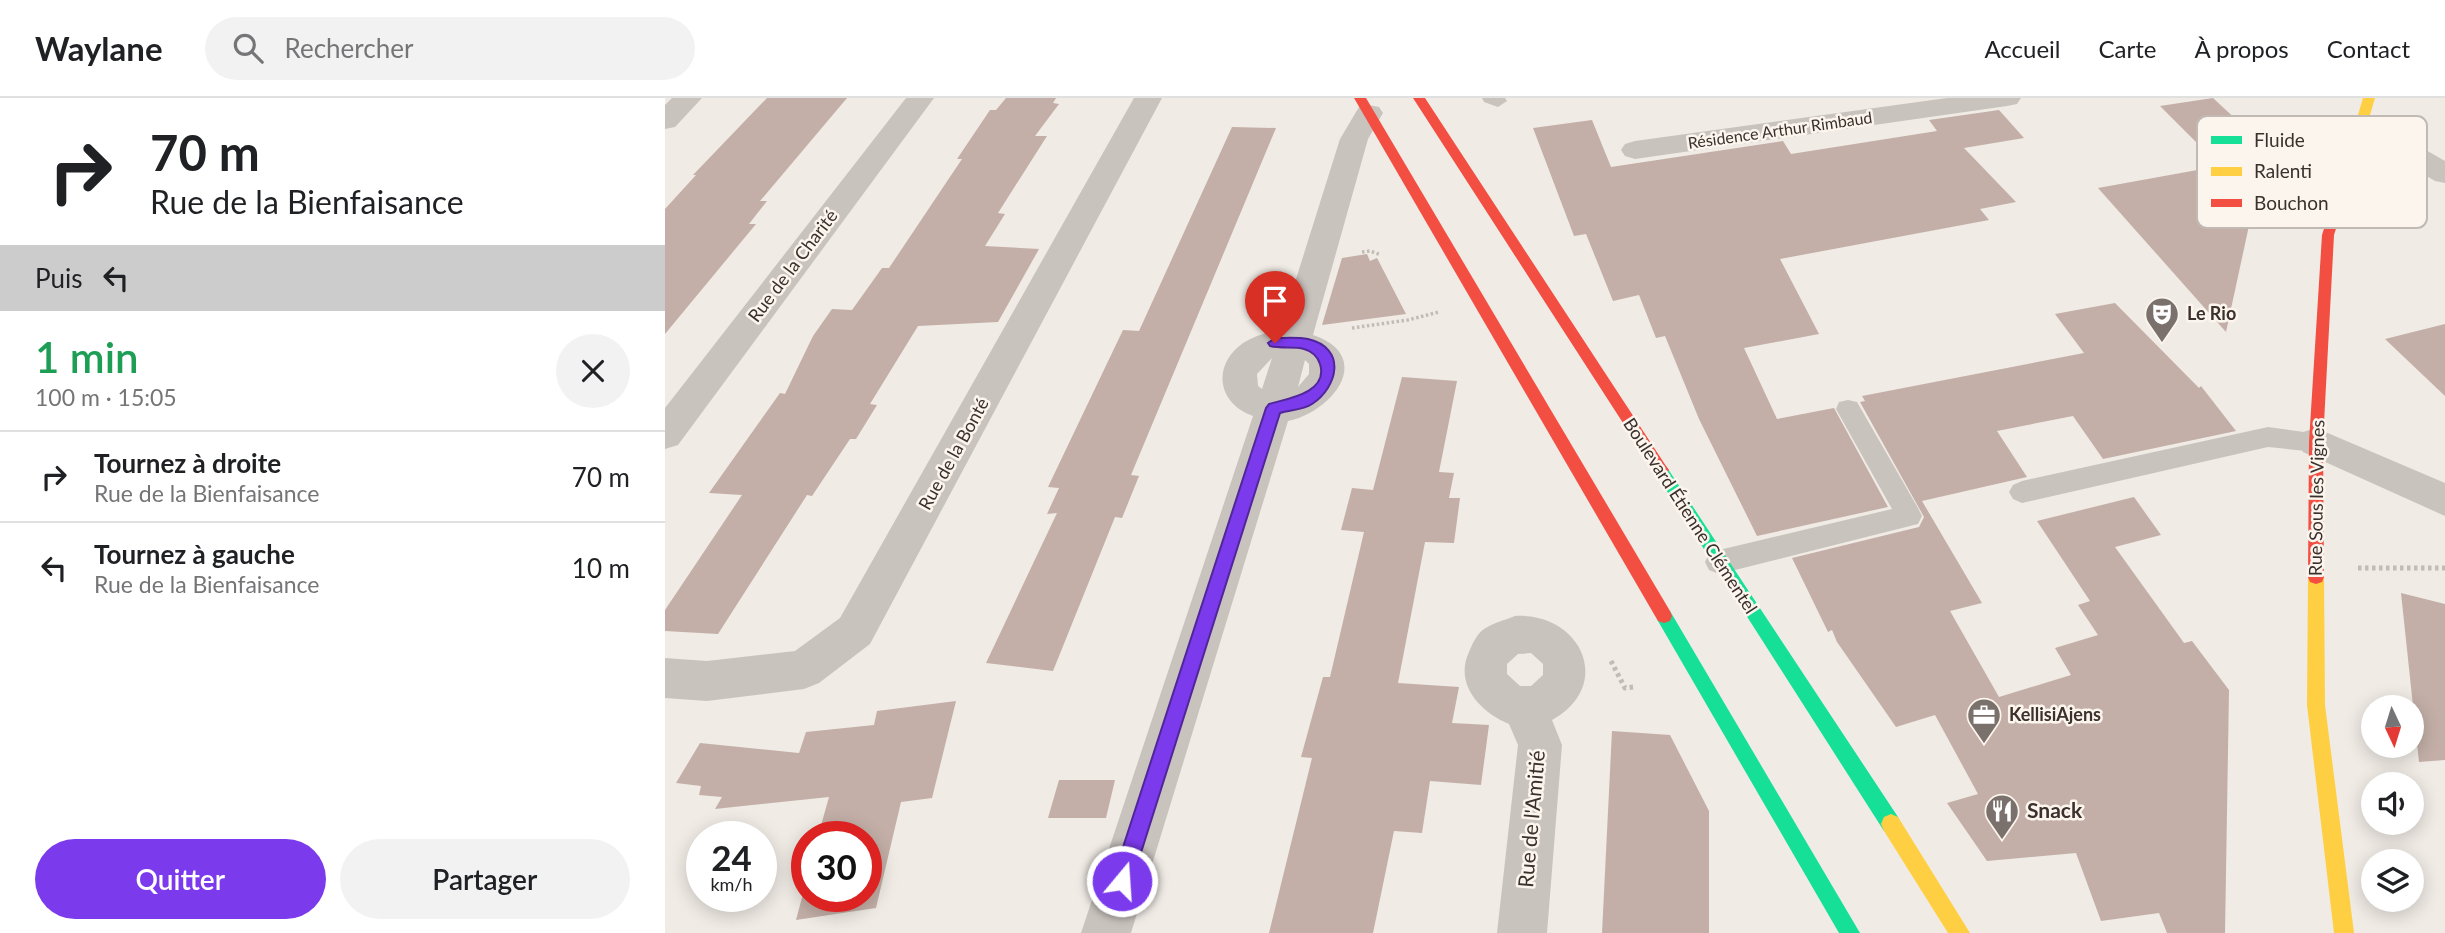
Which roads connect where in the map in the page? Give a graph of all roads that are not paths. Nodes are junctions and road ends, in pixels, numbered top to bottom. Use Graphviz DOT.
graph roads {
  1 [pos="688,98"];
  2 [pos="920,98"];
  3 [pos="1148,98"];
  4 [pos="1419,98"];
  5 [pos="2007,98"];
  6 [pos="1365,106"];
  7 [pos="665,121"];
  8 [pos="1636,150"];
  9 [pos="2427,160"];
  10 [pos="2445,174"];
  11 [pos="2330,228"];
  12 [pos="1293,339"];
  13 [pos="1274,408"];
  14 [pos="1848,409"];
  15 [pos="665,435"];
  16 [pos="2316,442"];
  17 [pos="2022,492"];
  18 [pos="2445,500"];
  19 [pos="1719,562"];
  20 [pos="665,678"];
  21 [pos="1524,708"];
  22 [pos="1106,933"];
  23 [pos="1522,933"];
  24 [pos="1850,933"];
  25 [pos="1960,933"];
  26 [pos="2344,933"];
  1 -- 7 [label="street"];
  2 -- 15 [label="street, Rue de la Charité"];
  3 -- 20 [label="street, Rue de la Bonté"];
  4 -- 19 [label="main road, Boulevard Étienne Clémentel"];
  5 -- 8 [label="street, Résidence Arthur Rimbaud"];
  6 -- 12 [label="street"];
  6 -- 24 [label="main road"];
  9 -- 10 [label="street"];
  11 -- 16 [label="main road, Rue Sous les Vignes"];
  12 -- 13 [label="street"];
  12 -- 13 [label="street"];
  13 -- 22 [label="street"];
  14 -- 19 [label="lane"];
  16 -- 17 [label="lane"];
  16 -- 18 [label="street"];
  16 -- 26 [label="main road, Rue Sous les Vignes"];
  19 -- 25 [label="main road, Boulevard Étienne Clémentel"];
  21 -- 23 [label="street, Rue de l'Amitié"];
}
